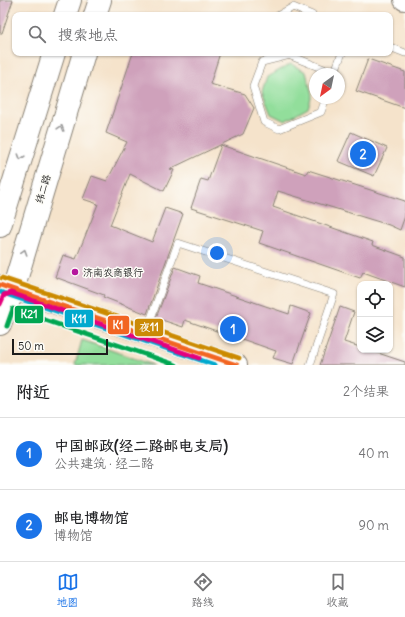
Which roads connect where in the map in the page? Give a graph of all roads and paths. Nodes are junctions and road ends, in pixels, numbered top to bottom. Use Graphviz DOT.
graph roads {
  1 [pos="70,0"];
  2 [pos="100,0"];
  3 [pos="66,12"];
  4 [pos="96,12"];
  5 [pos="284,12"];
  6 [pos="305,12"];
  7 [pos="393,48"];
  8 [pos="405,53"];
  9 [pos="53,56"];
  10 [pos="83,56"];
  11 [pos="281,56"];
  12 [pos="292,56"];
  13 [pos="341,56"];
  14 [pos="322,68"];
  15 [pos="336,68"];
  16 [pos="324,104"];
  17 [pos="0,226"];
  18 [pos="5,293"];
  19 [pos="0,324"];
  20 [pos="146,334"];
  21 [pos="197,365"];
  22 [pos="237,365"];
  23 [pos="310,365"];
  1 -- 3 [label="highway"];
  2 -- 4 [label="highway"];
  5 -- 6 [label="lane"];
  7 -- 8 [label="lane"];
  9 -- 17 [label="highway, one-way"];
  18 -- 10 [label="highway, 纬二路, one-way"];
  11 -- 16 [label="lane"];
  12 -- 14 [label="lane"];
  13 -- 15 [label="lane"];
  18 -- 19 [label="highway, 纬二路"];
  18 -- 20 [label="street"];
  18 -- 21 [label="street"];
  20 -- 22 [label="street"];
  20 -- 23 [label="lane"];
}
